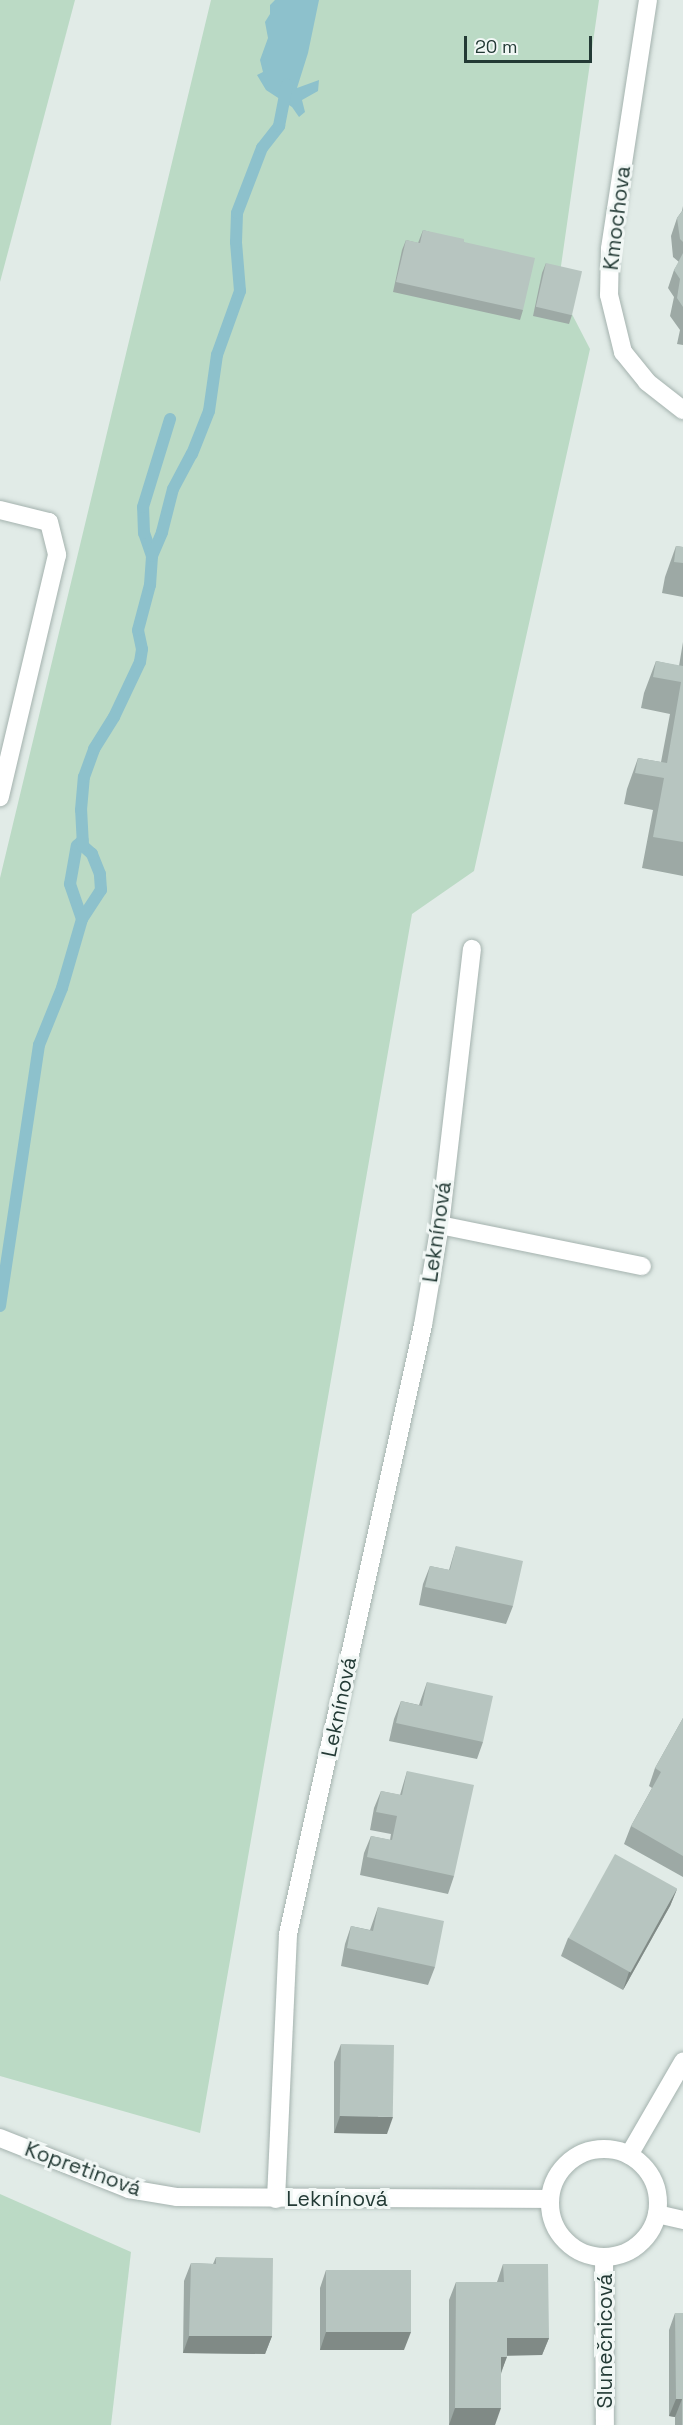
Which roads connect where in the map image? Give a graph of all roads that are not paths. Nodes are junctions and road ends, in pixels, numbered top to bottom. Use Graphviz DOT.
graph roads {
  1 [pos="648,0"];
  2 [pos="683,410"];
  3 [pos="0,510"];
  4 [pos="0,797"];
  5 [pos="472,949"];
  6 [pos="440,1225"];
  7 [pos="642,1266"];
  8 [pos="683,2062"];
  9 [pos="0,2138"];
  10 [pos="629,2155"];
  11 [pos="276,2199"];
  12 [pos="550,2199"];
  13 [pos="657,2214"];
  14 [pos="683,2220"];
  15 [pos="604,2258"];
  16 [pos="605,2425"];
  1 -- 2 [label="street, Kmochova"];
  3 -- 4 [label="street"];
  5 -- 6 [label="street, Leknínová"];
  6 -- 7 [label="street"];
  6 -- 11 [label="street, Leknínová"];
  8 -- 10 [label="street"];
  9 -- 11 [label="street, Kopretinová"];
  10 -- 12 [label="street"];
  10 -- 13 [label="street"];
  11 -- 12 [label="street, Leknínová"];
  12 -- 15 [label="street, Slunečnicová"];
  13 -- 14 [label="street"];
  13 -- 15 [label="street, Slunečnicová"];
  15 -- 16 [label="street, Slunečnicová"];
}
